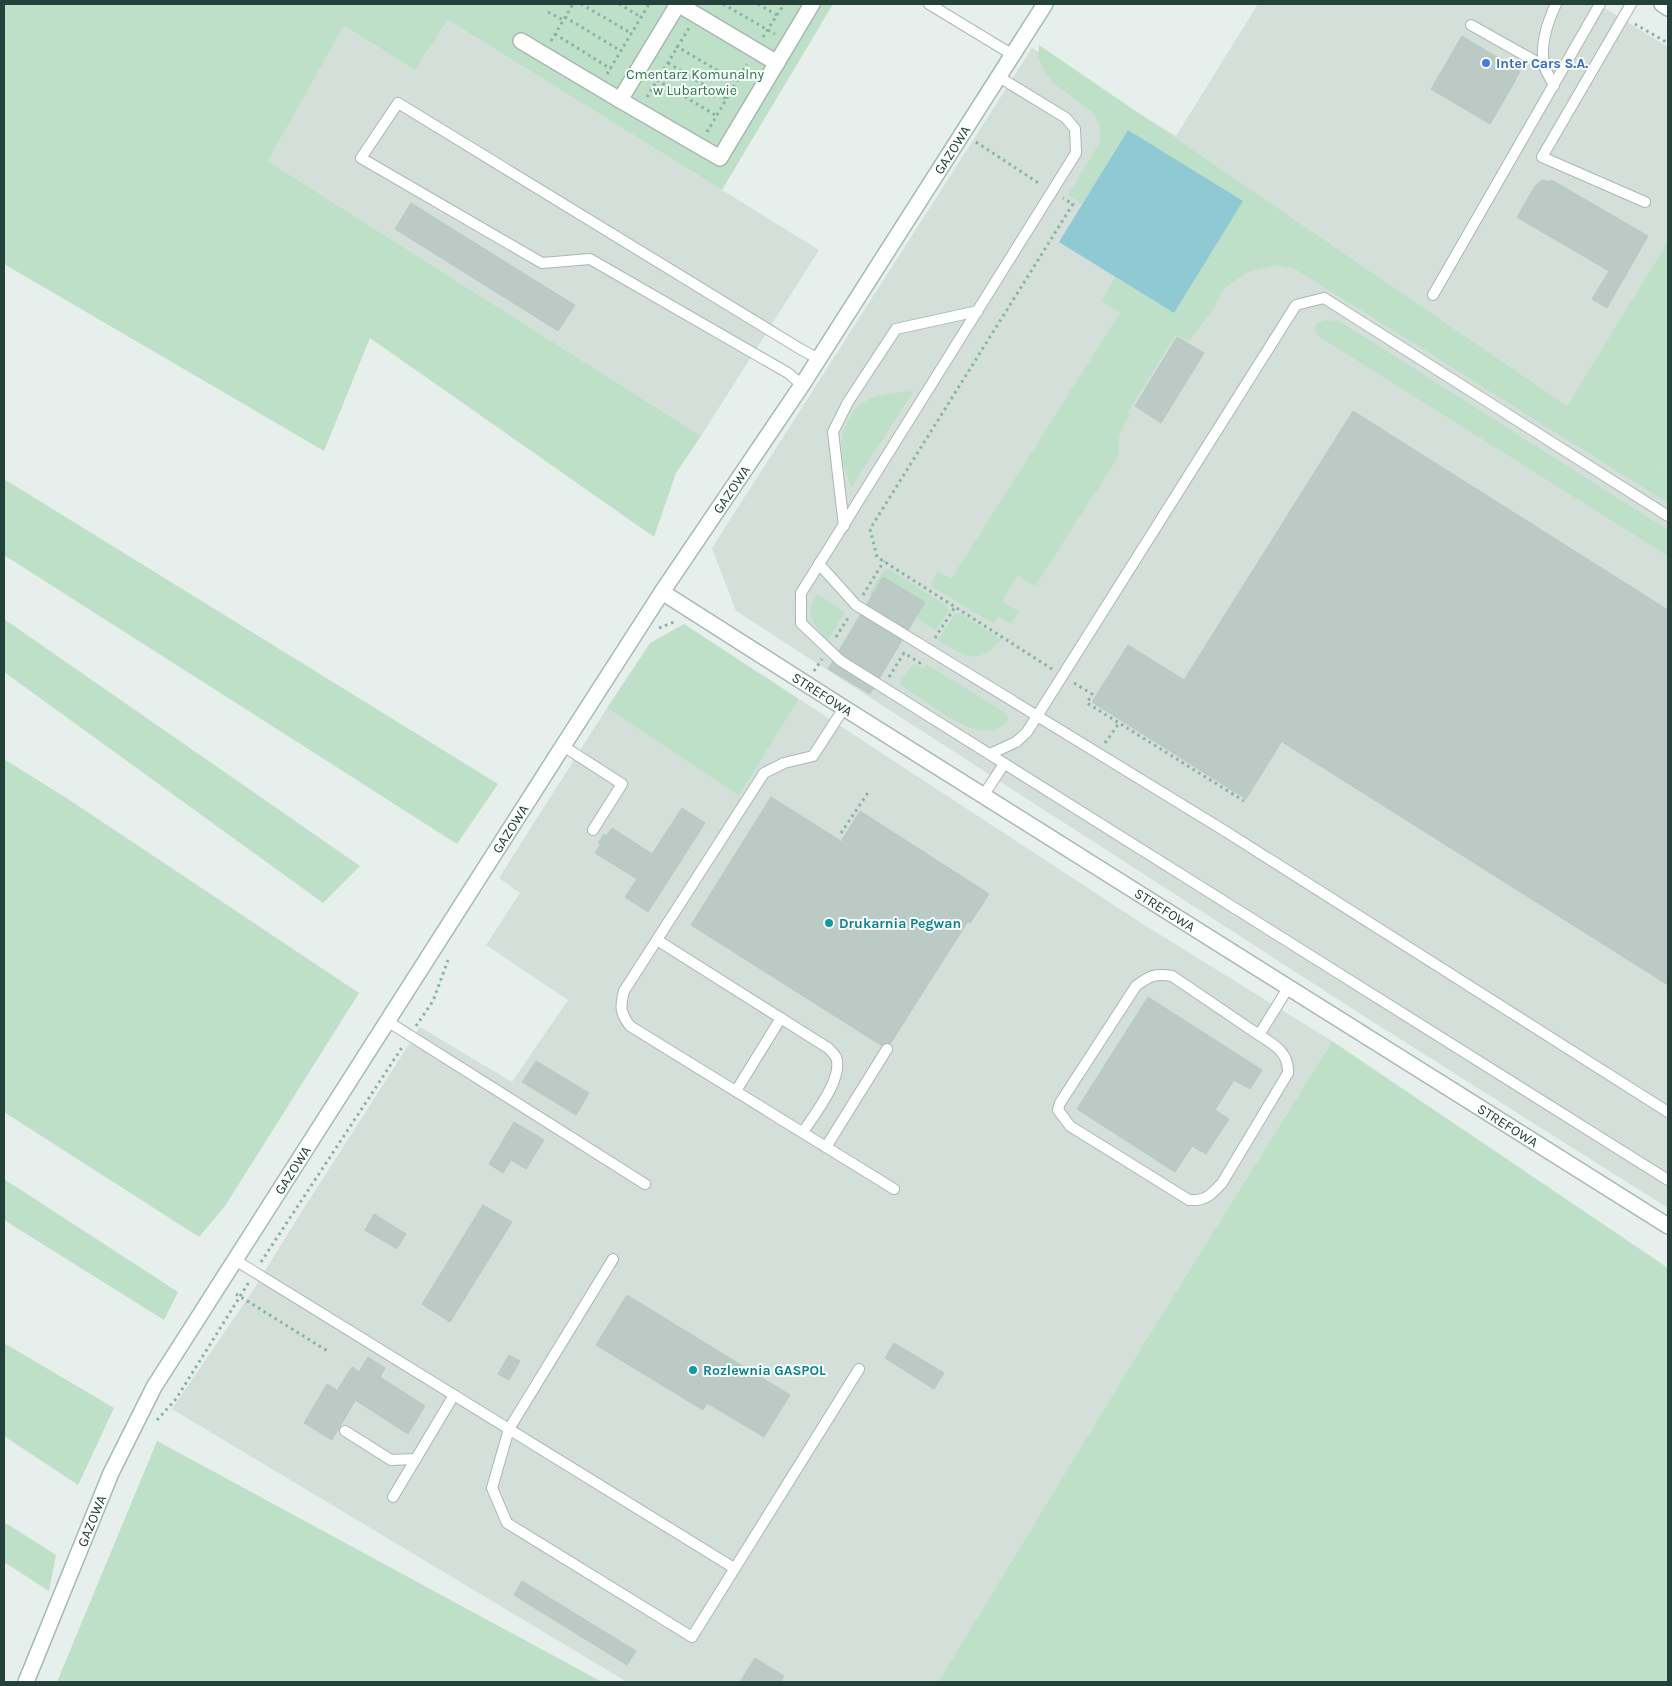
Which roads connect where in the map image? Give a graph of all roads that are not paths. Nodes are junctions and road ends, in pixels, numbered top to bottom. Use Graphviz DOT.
graph roads {
  1 [pos="678,4"];
  2 [pos="812,4"];
  3 [pos="929,4"];
  4 [pos="1045,4"];
  5 [pos="1556,4"];
  6 [pos="1600,4"];
  7 [pos="1632,4"];
  8 [pos="1662,4"];
  9 [pos="1668,8"];
  10 [pos="1471,25"];
  11 [pos="521,41"];
  12 [pos="1013,55"];
  13 [pos="776,63"];
  14 [pos="1544,66"];
  15 [pos="999,77"];
  16 [pos="1554,86"];
  17 [pos="620,100"];
  18 [pos="1645,202"];
  19 [pos="1433,295"];
  20 [pos="978,311"];
  21 [pos="819,359"];
  22 [pos="802,385"];
  23 [pos="1668,516"];
  24 [pos="844,526"];
  25 [pos="819,564"];
  26 [pos="662,592"];
  27 [pos="844,708"];
  28 [pos="1038,715"];
  29 [pos="563,746"];
  30 [pos="990,754"];
  31 [pos="1004,764"];
  32 [pos="982,796"];
  33 [pos="593,830"];
  34 [pos="657,940"];
  35 [pos="1288,988"];
  36 [pos="781,1018"];
  37 [pos="387,1022"];
  38 [pos="1259,1035"];
  39 [pos="888,1049"];
  40 [pos="736,1091"];
  41 [pos="1668,1112"];
  42 [pos="803,1132"];
  43 [pos="826,1147"];
  44 [pos="1668,1180"];
  45 [pos="645,1184"];
  46 [pos="894,1189"];
  47 [pos="1668,1226"];
  48 [pos="613,1259"];
  49 [pos="235,1260"];
  50 [pos="859,1369"];
  51 [pos="454,1395"];
  52 [pos="509,1428"];
  53 [pos="345,1431"];
  54 [pos="416,1459"];
  55 [pos="393,1497"];
  56 [pos="734,1568"];
  57 [pos="26,1682"];
  1 -- 13 [label="street"];
  1 -- 17 [label="street"];
  2 -- 13 [label="street"];
  3 -- 12 [label="lane"];
  4 -- 12 [label="street, GAZOWA"];
  5 -- 14 [label="lane"];
  6 -- 16 [label="lane"];
  7 -- 18 [label="lane"];
  8 -- 9 [label="street"];
  10 -- 14 [label="lane"];
  11 -- 17 [label="street"];
  12 -- 15 [label="street, GAZOWA"];
  13 -- 17 [label="street"];
  14 -- 16 [label="lane"];
  15 -- 20 [label="lane"];
  15 -- 21 [label="street, GAZOWA"];
  16 -- 19 [label="lane"];
  20 -- 24 [label="lane"];
  20 -- 24 [label="lane"];
  21 -- 22 [label="street, GAZOWA"];
  21 -- 22 [label="lane"];
  22 -- 26 [label="street, GAZOWA"];
  23 -- 28 [label="lane"];
  24 -- 25 [label="lane"];
  25 -- 28 [label="lane"];
  25 -- 30 [label="lane"];
  26 -- 27 [label="street, STREFOWA"];
  26 -- 29 [label="street, GAZOWA"];
  27 -- 32 [label="street, STREFOWA"];
  27 -- 34 [label="lane"];
  28 -- 30 [label="lane"];
  28 -- 41 [label="lane"];
  29 -- 33 [label="lane"];
  29 -- 37 [label="street, GAZOWA"];
  30 -- 31 [label="lane"];
  31 -- 32 [label="lane"];
  31 -- 44 [label="lane"];
  32 -- 35 [label="street, STREFOWA"];
  34 -- 36 [label="lane"];
  34 -- 40 [label="lane"];
  35 -- 38 [label="lane"];
  35 -- 47 [label="street, STREFOWA"];
  36 -- 40 [label="lane"];
  36 -- 42 [label="lane"];
  37 -- 45 [label="lane"];
  37 -- 49 [label="street, GAZOWA"];
  38 -- 38 [label="lane"];
  39 -- 43 [label="lane"];
  40 -- 42 [label="lane"];
  42 -- 43 [label="lane"];
  43 -- 46 [label="lane"];
  48 -- 52 [label="lane"];
  49 -- 51 [label="lane"];
  49 -- 57 [label="street, GAZOWA"];
  50 -- 56 [label="lane"];
  51 -- 52 [label="lane"];
  51 -- 54 [label="lane"];
  52 -- 56 [label="lane"];
  52 -- 56 [label="lane"];
  53 -- 54 [label="lane"];
  54 -- 55 [label="lane"];
}
